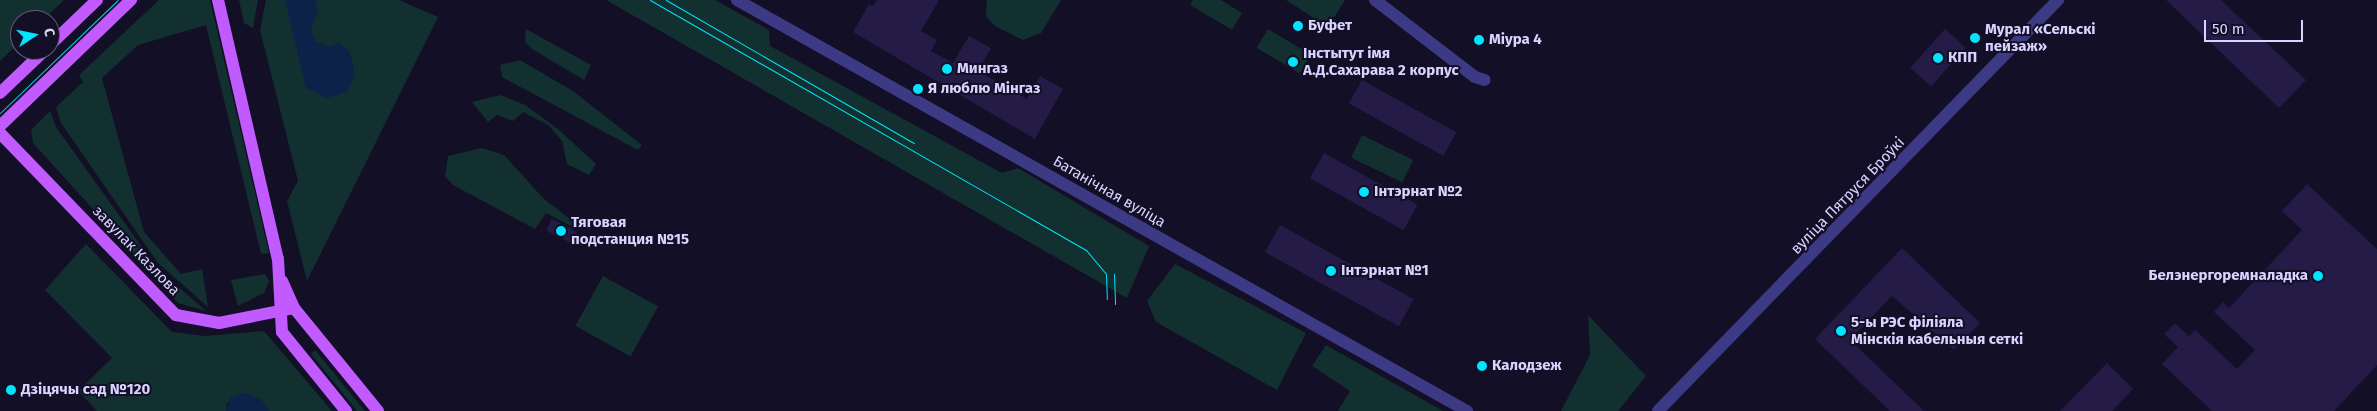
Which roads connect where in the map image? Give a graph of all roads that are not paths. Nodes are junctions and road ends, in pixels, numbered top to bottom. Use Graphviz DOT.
graph roads {
  1 [pos="97,0"];
  2 [pos="131,0"];
  3 [pos="218,0"];
  4 [pos="737,0"];
  5 [pos="1375,0"];
  6 [pos="2058,0"];
  7 [pos="60,35"];
  8 [pos="35,60"];
  9 [pos="1485,80"];
  10 [pos="0,93"];
  11 [pos="0,126"];
  12 [pos="0,133"];
  13 [pos="281,279"];
  14 [pos="294,308"];
  15 [pos="279,309"];
  16 [pos="346,411"];
  17 [pos="378,411"];
  18 [pos="1467,411"];
  19 [pos="1658,411"];
  1 -- 7 [label="main road"];
  2 -- 11 [label="main road"];
  3 -- 13 [label="main road"];
  4 -- 18 [label="street, Батанічная вуліца"];
  5 -- 9 [label="street"];
  6 -- 19 [label="street, вуліца Пятруся Броўкі"];
  8 -- 10 [label="main road"];
  12 -- 15 [label="main road, завулак Казлова"];
  13 -- 14 [label="main road"];
  13 -- 15 [label="main road"];
  14 -- 15 [label="main road, завулак Казлова"];
  14 -- 17 [label="main road"];
  15 -- 16 [label="main road"];
}
